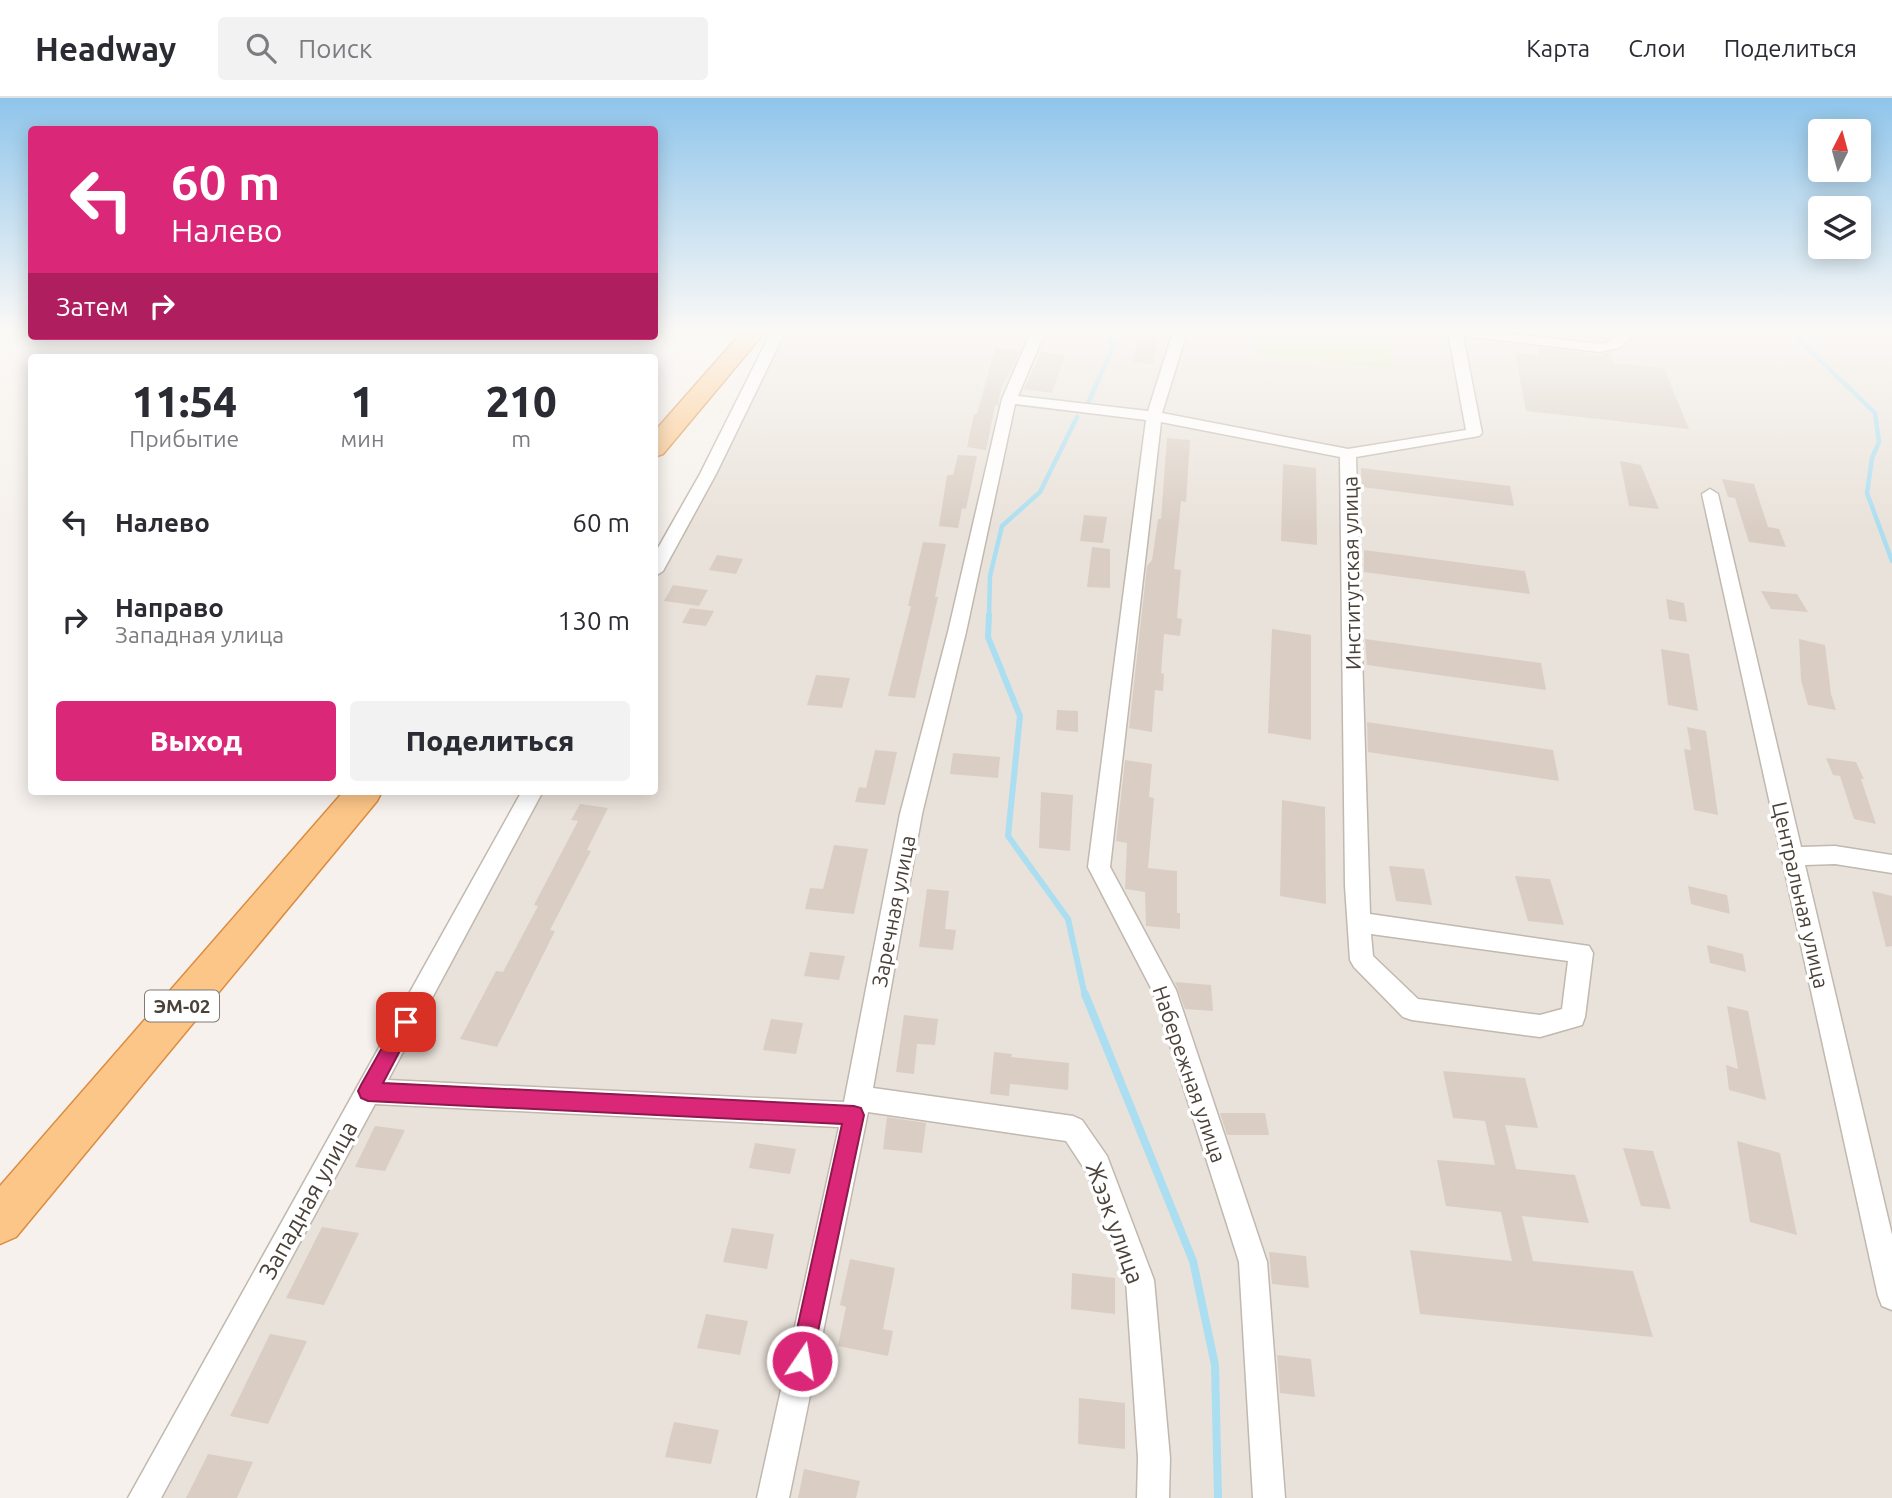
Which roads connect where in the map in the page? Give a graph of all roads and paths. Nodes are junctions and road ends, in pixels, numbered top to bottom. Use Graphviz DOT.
graph roads {
  1 [pos="698,397"];
  2 [pos="746,397"];
  3 [pos="1160,397"];
  4 [pos="1467,397"];
  5 [pos="1009,399"];
  6 [pos="1154,416"];
  7 [pos="658,444"];
  8 [pos="1349,454"];
  9 [pos="1710,494"];
  10 [pos="658,564"];
  11 [pos="362,795"];
  12 [pos="531,795"];
  13 [pos="1792,856"];
  14 [pos="1892,864"];
  15 [pos="1359,922"];
  16 [pos="368,1091"];
  17 [pos="856,1107"];
  18 [pos="0,1221"];
  19 [pos="1892,1296"];
  20 [pos="144,1498"];
  21 [pos="773,1498"];
  22 [pos="1153,1498"];
  23 [pos="1269,1498"];
  1 -- 7 [label="highway"];
  2 -- 10 [label="street"];
  3 -- 6 [label="street, Набережная улица"];
  4 -- 8 [label="street, Институтская улица"];
  5 -- 6 [label="street"];
  5 -- 17 [label="street, Заречная улица"];
  6 -- 8 [label="street"];
  6 -- 23 [label="street, Набережная улица"];
  8 -- 15 [label="street, Институтская улица"];
  9 -- 13 [label="street, Центральная улица"];
  11 -- 18 [label="highway, ЭМ-02"];
  12 -- 16 [label="street, Западная улица"];
  13 -- 14 [label="street"];
  13 -- 19 [label="street, Центральная улица"];
  15 -- 15 [label="street, Институтская улица"];
  16 -- 17 [label="street, Жээк улица"];
  16 -- 20 [label="street, Западная улица"];
  17 -- 21 [label="street, Заречная улица"];
  17 -- 22 [label="street, Жээк улица"];
}
